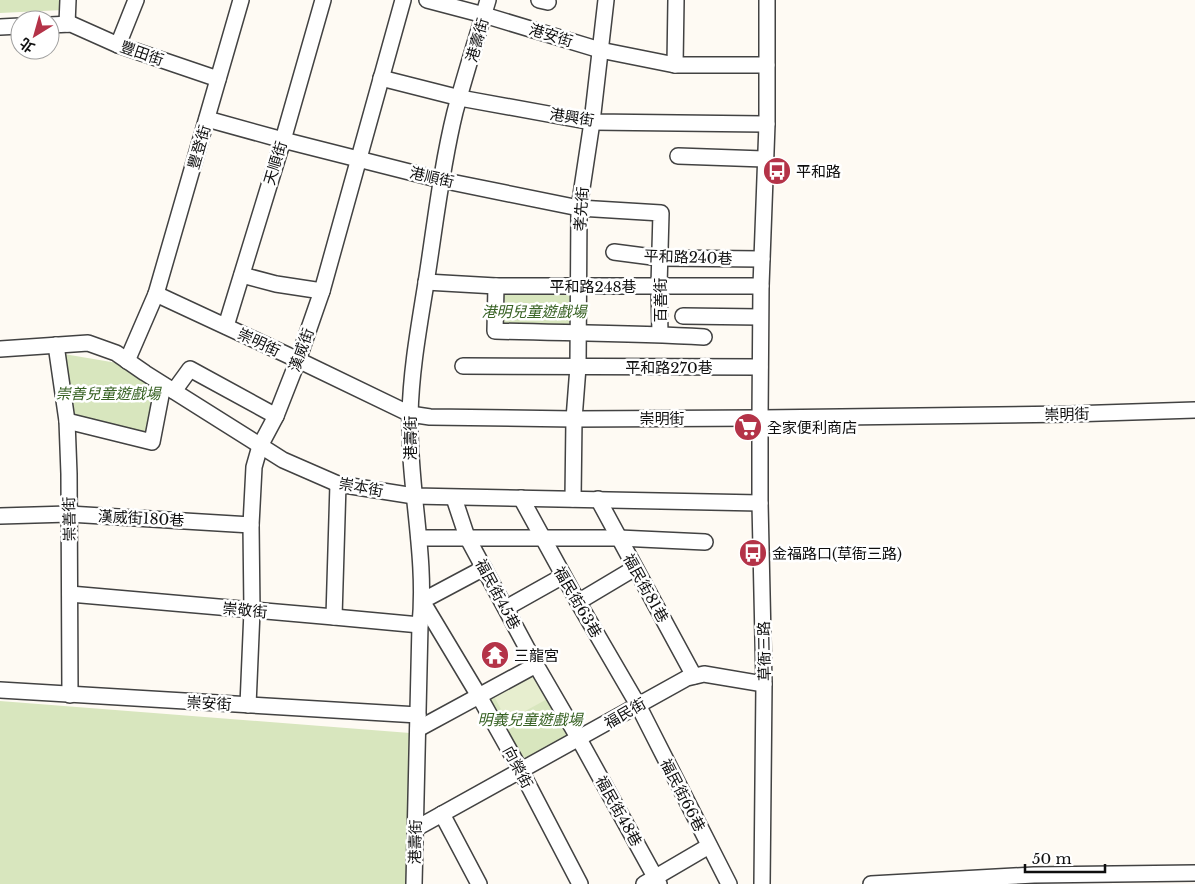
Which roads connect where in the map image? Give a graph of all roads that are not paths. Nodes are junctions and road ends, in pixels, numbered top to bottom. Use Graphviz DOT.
graph roads {
  1 [pos="68,0"];
  2 [pos="136,0"];
  3 [pos="241,0"];
  4 [pos="323,0"];
  5 [pos="403,0"];
  6 [pos="427,0"];
  7 [pos="488,0"];
  8 [pos="606,0"];
  9 [pos="676,0"];
  10 [pos="768,0"];
  11 [pos="484,15"];
  12 [pos="60,24"];
  13 [pos="67,24"];
  14 [pos="118,45"];
  15 [pos="600,50"];
  16 [pos="675,65"];
  17 [pos="767,65"];
  18 [pos="381,78"];
  19 [pos="218,79"];
  20 [pos="460,98"];
  21 [pos="207,119"];
  22 [pos="592,122"];
  23 [pos="767,124"];
  24 [pos="283,140"];
  25 [pos="678,156"];
  26 [pos="358,159"];
  27 [pos="766,159"];
  28 [pos="441,180"];
  29 [pos="579,208"];
  30 [pos="661,213"];
  31 [pos="614,252"];
  32 [pos="660,258"];
  33 [pos="762,259"];
  34 [pos="242,275"];
  35 [pos="426,282"];
  36 [pos="496,286"];
  37 [pos="659,286"];
  38 [pos="761,286"];
  39 [pos="579,287"];
  40 [pos="322,291"];
  41 [pos="156,294"];
  42 [pos="683,316"];
  43 [pos="760,317"];
  44 [pos="226,326"];
  45 [pos="578,333"];
  46 [pos="660,334"];
  47 [pos="704,337"];
  48 [pos="56,345"];
  49 [pos="0,349"];
  50 [pos="298,360"];
  51 [pos="127,361"];
  52 [pos="463,366"];
  53 [pos="578,366"];
  54 [pos="760,367"];
  55 [pos="169,388"];
  56 [pos="1195,410"];
  57 [pos="410,414"];
  58 [pos="276,416"];
  59 [pos="760,418"];
  60 [pos="574,419"];
  61 [pos="67,421"];
  62 [pos="260,446"];
  63 [pos="338,484"];
  64 [pos="414,496"];
  65 [pos="454,498"];
  66 [pos="521,498"];
  67 [pos="573,499"];
  68 [pos="598,499"];
  69 [pos="760,503"];
  70 [pos="69,514"];
  71 [pos="0,516"];
  72 [pos="251,525"];
  73 [pos="467,537"];
  74 [pos="419,538"];
  75 [pos="542,538"];
  76 [pos="618,538"];
  77 [pos="706,542"];
  78 [pos="484,568"];
  79 [pos="635,568"];
  80 [pos="563,576"];
  81 [pos="70,594"];
  82 [pos="422,601"];
  83 [pos="578,602"];
  84 [pos="506,608"];
  85 [pos="252,610"];
  86 [pos="334,617"];
  87 [pos="420,626"];
  88 [pos="536,665"];
  89 [pos="694,676"];
  90 [pos="764,684"];
  91 [pos="0,690"];
  92 [pos="70,695"];
  93 [pos="479,696"];
  94 [pos="248,705"];
  95 [pos="638,705"];
  96 [pos="418,722"];
  97 [pos="579,739"];
  98 [pos="521,771"];
  99 [pos="442,814"];
  100 [pos="415,829"];
  101 [pos="709,846"];
  102 [pos="1195,873"];
  103 [pos="652,882"];
  104 [pos="414,884"];
  105 [pos="479,884"];
  106 [pos="580,884"];
  107 [pos="729,884"];
  108 [pos="762,884"];
  109 [pos="871,884"];
  1 -- 13 [label="street"];
  2 -- 14 [label="street"];
  3 -- 19 [label="street, 豐登街"];
  4 -- 24 [label="street, 天順街"];
  5 -- 18 [label="street, 漢威街"];
  6 -- 11 [label="street, 港安街"];
  7 -- 11 [label="street, 港壽街"];
  8 -- 15 [label="street, 孝先街"];
  9 -- 16 [label="street"];
  10 -- 17 [label="street"];
  11 -- 15 [label="street, 港安街"];
  11 -- 20 [label="street, 港壽街"];
  12 -- 13 [label="street, 豐田街"];
  13 -- 14 [label="street, 豐田街"];
  14 -- 19 [label="street, 豐田街"];
  15 -- 16 [label="street, 港安街"];
  15 -- 22 [label="street, 孝先街"];
  16 -- 17 [label="street, 港安街"];
  17 -- 23 [label="street"];
  18 -- 20 [label="street, 港興街"];
  18 -- 26 [label="street, 漢威街"];
  19 -- 21 [label="street, 豐登街"];
  20 -- 22 [label="street, 港興街"];
  20 -- 28 [label="street, 港壽街"];
  21 -- 24 [label="street, 港順街"];
  21 -- 41 [label="street, 豐登街"];
  22 -- 23 [label="street, 港興街"];
  22 -- 29 [label="street, 孝先街"];
  23 -- 27 [label="street"];
  24 -- 26 [label="street, 港順街"];
  24 -- 34 [label="street, 天順街"];
  25 -- 27 [label="street"];
  26 -- 28 [label="street, 港順街"];
  26 -- 40 [label="street, 漢威街"];
  27 -- 33 [label="street"];
  28 -- 29 [label="street, 港順街"];
  28 -- 35 [label="street, 港壽街"];
  29 -- 30 [label="street, 港順街"];
  29 -- 39 [label="street, 孝先街"];
  30 -- 32 [label="street, 百善街"];
  31 -- 32 [label="street, 平和路240巷"];
  32 -- 33 [label="street, 平和路240巷"];
  32 -- 37 [label="street, 百善街"];
  33 -- 38 [label="street"];
  34 -- 40 [label="street"];
  34 -- 44 [label="street, 天順街"];
  35 -- 36 [label="street, 平和路248巷"];
  35 -- 57 [label="street, 港壽街"];
  36 -- 39 [label="street, 平和路248巷"];
  36 -- 45 [label="street, 百善街"];
  37 -- 38 [label="street, 平和路248巷"];
  37 -- 39 [label="street, 平和路248巷"];
  37 -- 46 [label="street, 百善街"];
  38 -- 43 [label="street"];
  39 -- 45 [label="street, 孝先街"];
  40 -- 50 [label="street, 漢威街"];
  41 -- 44 [label="street, 崇明街"];
  41 -- 51 [label="street, 豐登街"];
  42 -- 43 [label="street"];
  43 -- 54 [label="street"];
  44 -- 50 [label="street, 崇明街"];
  45 -- 46 [label="street, 百善街"];
  45 -- 53 [label="street, 孝先街"];
  46 -- 47 [label="street"];
  48 -- 49 [label="street, 崇本街"];
  48 -- 51 [label="street, 崇本街"];
  48 -- 61 [label="street, 崇善街"];
  50 -- 57 [label="street, 崇明街"];
  50 -- 58 [label="street, 漢威街"];
  51 -- 55 [label="street, 崇本街"];
  52 -- 53 [label="street, 平和路270巷"];
  53 -- 54 [label="street, 平和路270巷"];
  53 -- 60 [label="street, 孝先街"];
  54 -- 59 [label="street"];
  55 -- 58 [label="street"];
  55 -- 61 [label="street"];
  55 -- 62 [label="street, 崇本街"];
  56 -- 59 [label="street, 崇明街"];
  57 -- 60 [label="street, 崇明街"];
  57 -- 64 [label="street, 港壽街"];
  58 -- 62 [label="street, 漢威街"];
  59 -- 60 [label="street, 崇明街"];
  59 -- 69 [label="street, 草衙三路"];
  60 -- 67 [label="street, 孝先街"];
  61 -- 70 [label="street, 崇善街"];
  62 -- 63 [label="street, 崇本街"];
  62 -- 72 [label="street, 漢威街"];
  63 -- 64 [label="street, 崇本街"];
  63 -- 86 [label="street"];
  64 -- 65 [label="street, 崇本街"];
  64 -- 74 [label="street, 港壽街"];
  65 -- 66 [label="street, 崇本街"];
  65 -- 73 [label="street, 福民街45巷"];
  66 -- 67 [label="street, 崇本街"];
  66 -- 75 [label="street, 福民街63巷"];
  67 -- 68 [label="street, 崇本街"];
  68 -- 69 [label="street, 崇本街"];
  68 -- 76 [label="street, 福民街81巷"];
  69 -- 90 [label="street, 草衙三路"];
  70 -- 71 [label="street, 漢威街180巷"];
  70 -- 72 [label="street, 漢威街180巷"];
  70 -- 81 [label="street, 崇善街"];
  72 -- 85 [label="street, 漢威街"];
  73 -- 74 [label="street"];
  73 -- 75 [label="street"];
  73 -- 78 [label="street, 福民街45巷"];
  74 -- 82 [label="street, 港壽街"];
  75 -- 76 [label="street"];
  75 -- 80 [label="street, 福民街63巷"];
  76 -- 77 [label="street"];
  76 -- 79 [label="street, 福民街81巷"];
  78 -- 82 [label="street"];
  78 -- 84 [label="street, 福民街45巷"];
  79 -- 83 [label="street"];
  79 -- 89 [label="street, 福民街81巷"];
  80 -- 83 [label="street, 福民街63巷"];
  80 -- 84 [label="street"];
  81 -- 85 [label="street, 崇敬街"];
  81 -- 92 [label="street, 崇善街"];
  82 -- 87 [label="street, 港壽街"];
  82 -- 93 [label="street, 向榮街"];
  83 -- 95 [label="street, 福民街63巷"];
  84 -- 88 [label="street, 福民街45巷"];
  85 -- 86 [label="street, 崇敬街"];
  85 -- 94 [label="street, 漢威街"];
  86 -- 87 [label="street, 崇敬街"];
  87 -- 96 [label="street, 港壽街"];
  88 -- 93 [label="street"];
  88 -- 97 [label="street, 福民街45巷"];
  89 -- 90 [label="street, 福民街"];
  89 -- 95 [label="street, 福民街"];
  90 -- 108 [label="street, 草衙三路"];
  91 -- 92 [label="street, 崇安街"];
  92 -- 94 [label="street, 崇安街"];
  93 -- 96 [label="street"];
  93 -- 98 [label="street, 向榮街"];
  94 -- 96 [label="street, 崇安街"];
  95 -- 97 [label="street, 福民街"];
  95 -- 101 [label="street, 福民街66巷"];
  96 -- 100 [label="street, 港壽街"];
  97 -- 98 [label="street, 福民街"];
  97 -- 103 [label="street, 福民街48巷"];
  98 -- 99 [label="street, 福民街"];
  98 -- 106 [label="street, 向榮街"];
  99 -- 100 [label="street, 福民街"];
  99 -- 105 [label="street"];
  100 -- 104 [label="street, 港壽街"];
  101 -- 103 [label="street"];
  101 -- 107 [label="street, 福民街66巷"];
  102 -- 109 [label="street"];
}
